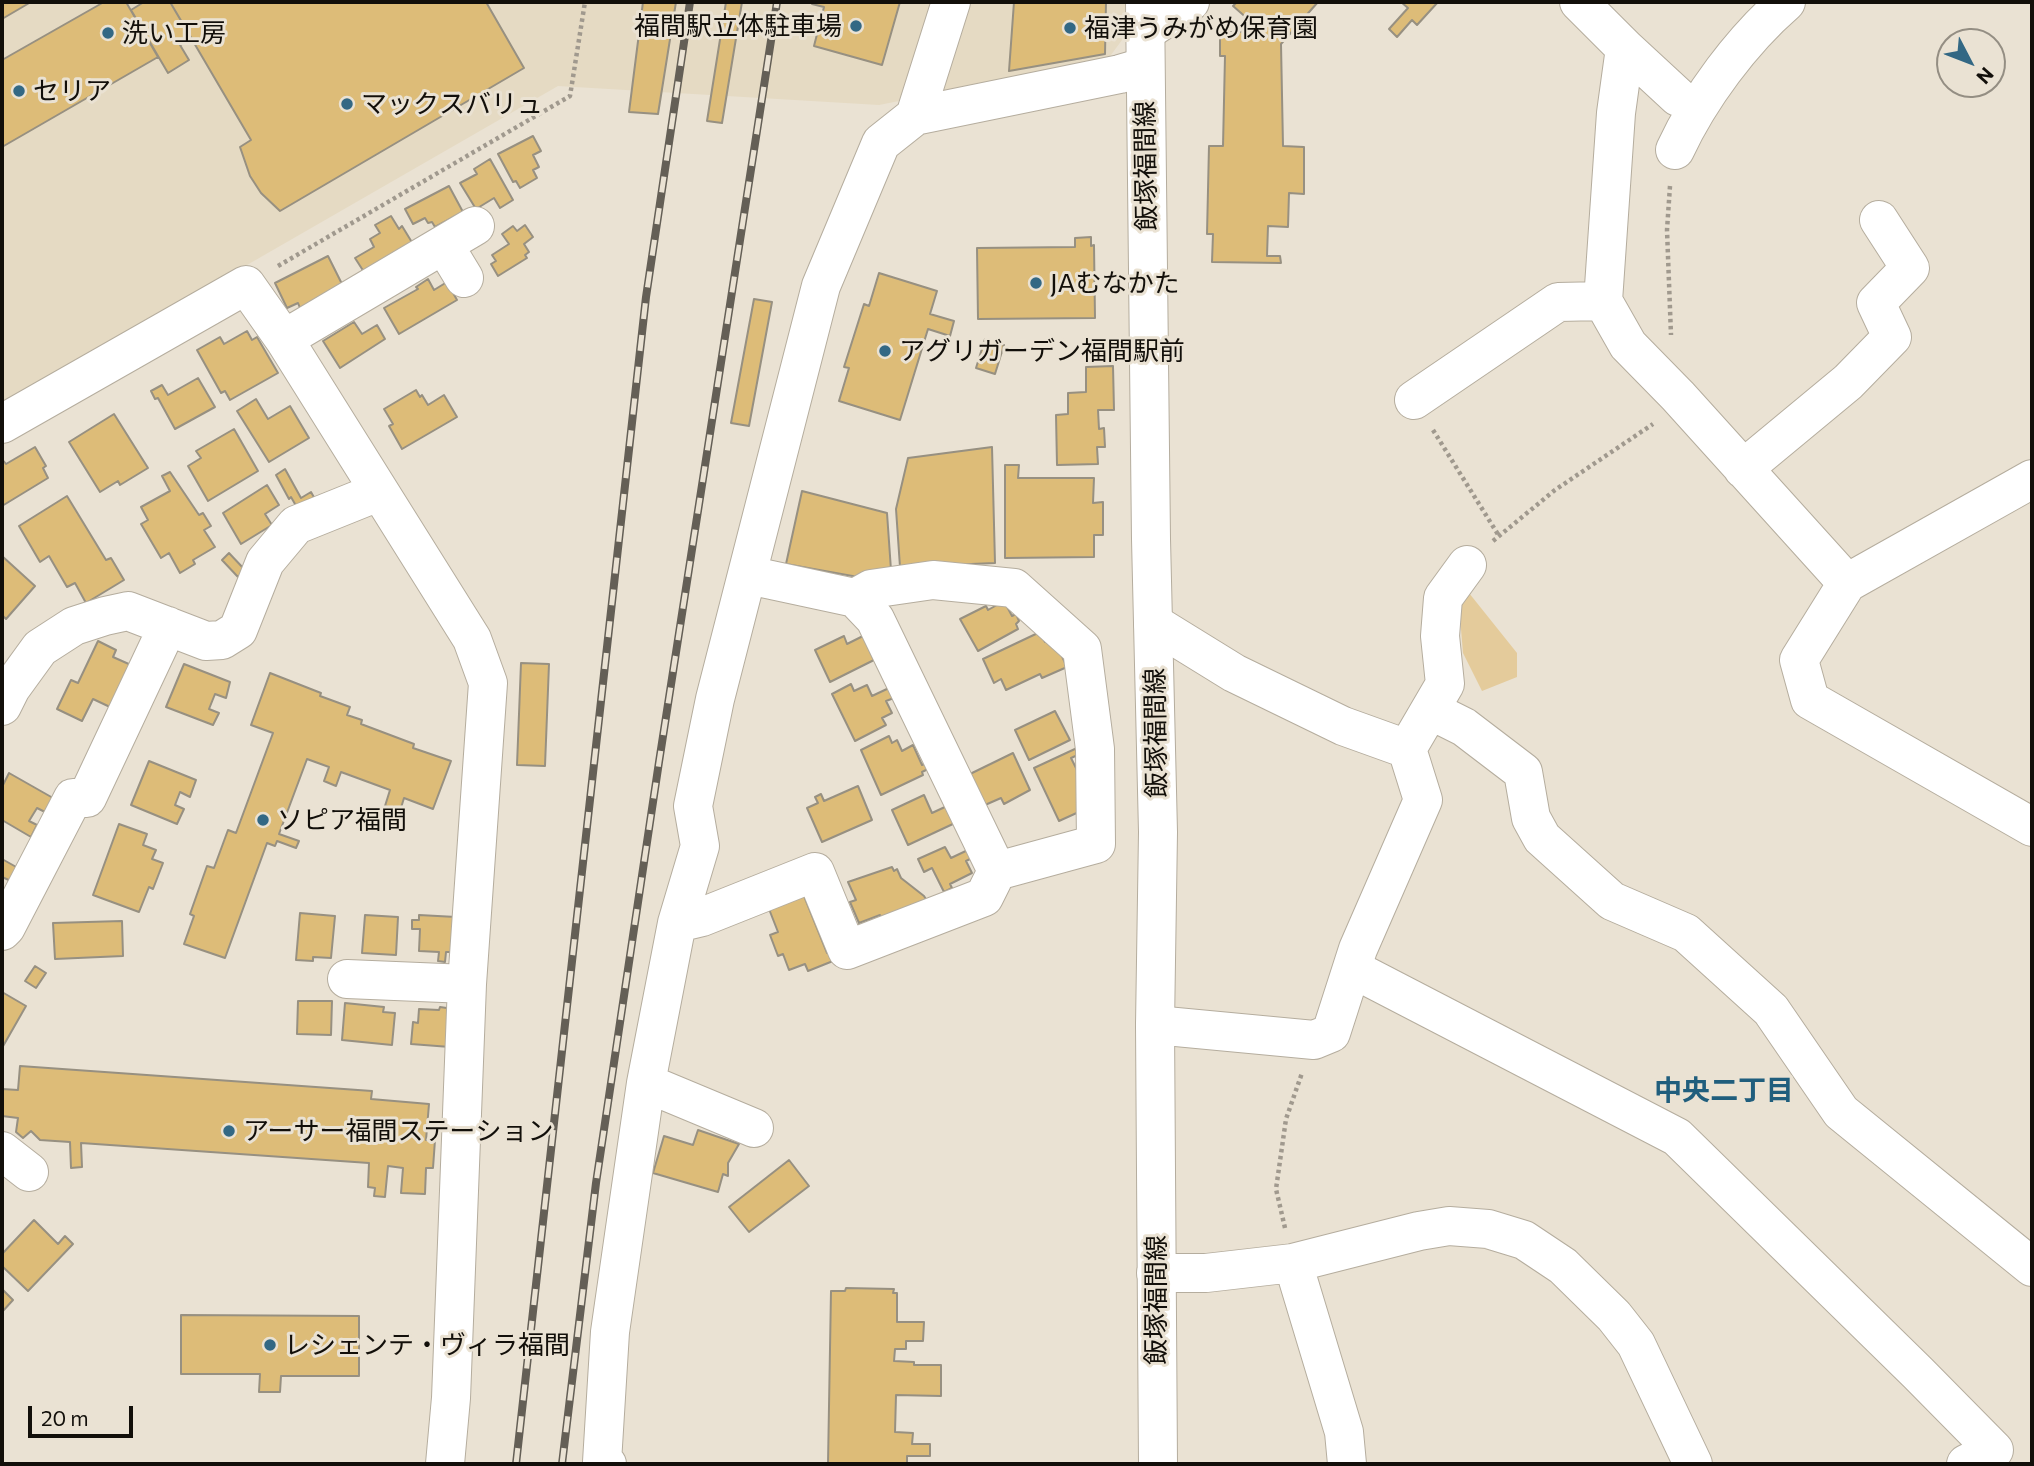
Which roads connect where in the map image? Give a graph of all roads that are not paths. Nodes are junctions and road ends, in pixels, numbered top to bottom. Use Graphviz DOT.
graph roads {
  1 [pos="951,2"];
  2 [pos="1190,2"];
  3 [pos="1579,2"];
  4 [pos="1786,2"];
  5 [pos="1145,33"];
  6 [pos="1625,48"];
  7 [pos="1678,97"];
  8 [pos="915,116"];
  9 [pos="1675,150"];
  10 [pos="1879,219"];
  11 [pos="464,278"];
  12 [pos="1603,300"];
  13 [pos="284,339"];
  14 [pos="1414,400"];
  15 [pos="2,424"];
  16 [pos="1743,469"];
  17 [pos="2032,478"];
  18 [pos="378,492"];
  19 [pos="1467,565"];
  20 [pos="748,575"];
  21 [pos="1847,583"];
  22 [pos="856,598"];
  23 [pos="1153,622"];
  24 [pos="168,626"];
  25 [pos="2,706"];
  26 [pos="1430,710"];
  27 [pos="1407,749"];
  28 [pos="2032,827"];
  29 [pos="997,871"];
  30 [pos="677,923"];
  31 [pos="2,931"];
  32 [pos="1353,969"];
  33 [pos="347,979"];
  34 [pos="467,984"];
  35 [pos="1154,1025"];
  36 [pos="646,1083"];
  37 [pos="754,1128"];
  38 [pos="1293,1263"];
  39 [pos="2032,1266"];
  40 [pos="1156,1273"];
  41 [pos="445,1464"];
  42 [pos="607,1464"];
  43 [pos="1158,1464"];
  44 [pos="1347,1464"];
  45 [pos="1693,1464"];
  46 [pos="1966,1464"];
  1 -- 8 [label="street"];
  2 -- 5 [label="street"];
  3 -- 6 [label="street"];
  4 -- 9 [label="street"];
  5 -- 8 [label="street"];
  5 -- 23 [label="street, 飯塚福間線"];
  6 -- 7 [label="street"];
  6 -- 12 [label="street"];
  8 -- 20 [label="street"];
  10 -- 16 [label="street"];
  11 -- 13 [label="street"];
  12 -- 14 [label="street"];
  12 -- 16 [label="street"];
  13 -- 15 [label="street"];
  13 -- 18 [label="street"];
  16 -- 21 [label="street"];
  17 -- 21 [label="street"];
  18 -- 24 [label="street"];
  18 -- 34 [label="street"];
  19 -- 26 [label="street"];
  20 -- 22 [label="street"];
  20 -- 30 [label="street"];
  21 -- 28 [label="street"];
  22 -- 29 [label="street"];
  22 -- 29 [label="street"];
  23 -- 27 [label="street"];
  23 -- 35 [label="street, 飯塚福間線"];
  24 -- 25 [label="street"];
  24 -- 31 [label="street"];
  26 -- 27 [label="street"];
  26 -- 39 [label="street"];
  27 -- 32 [label="street"];
  29 -- 30 [label="street"];
  30 -- 36 [label="street"];
  32 -- 35 [label="street"];
  32 -- 46 [label="street"];
  33 -- 34 [label="street"];
  34 -- 41 [label="street"];
  35 -- 40 [label="street, 飯塚福間線"];
  36 -- 37 [label="street"];
  36 -- 42 [label="street"];
  38 -- 40 [label="street"];
  38 -- 44 [label="street"];
  38 -- 45 [label="street"];
  40 -- 43 [label="street, 飯塚福間線"];
}
